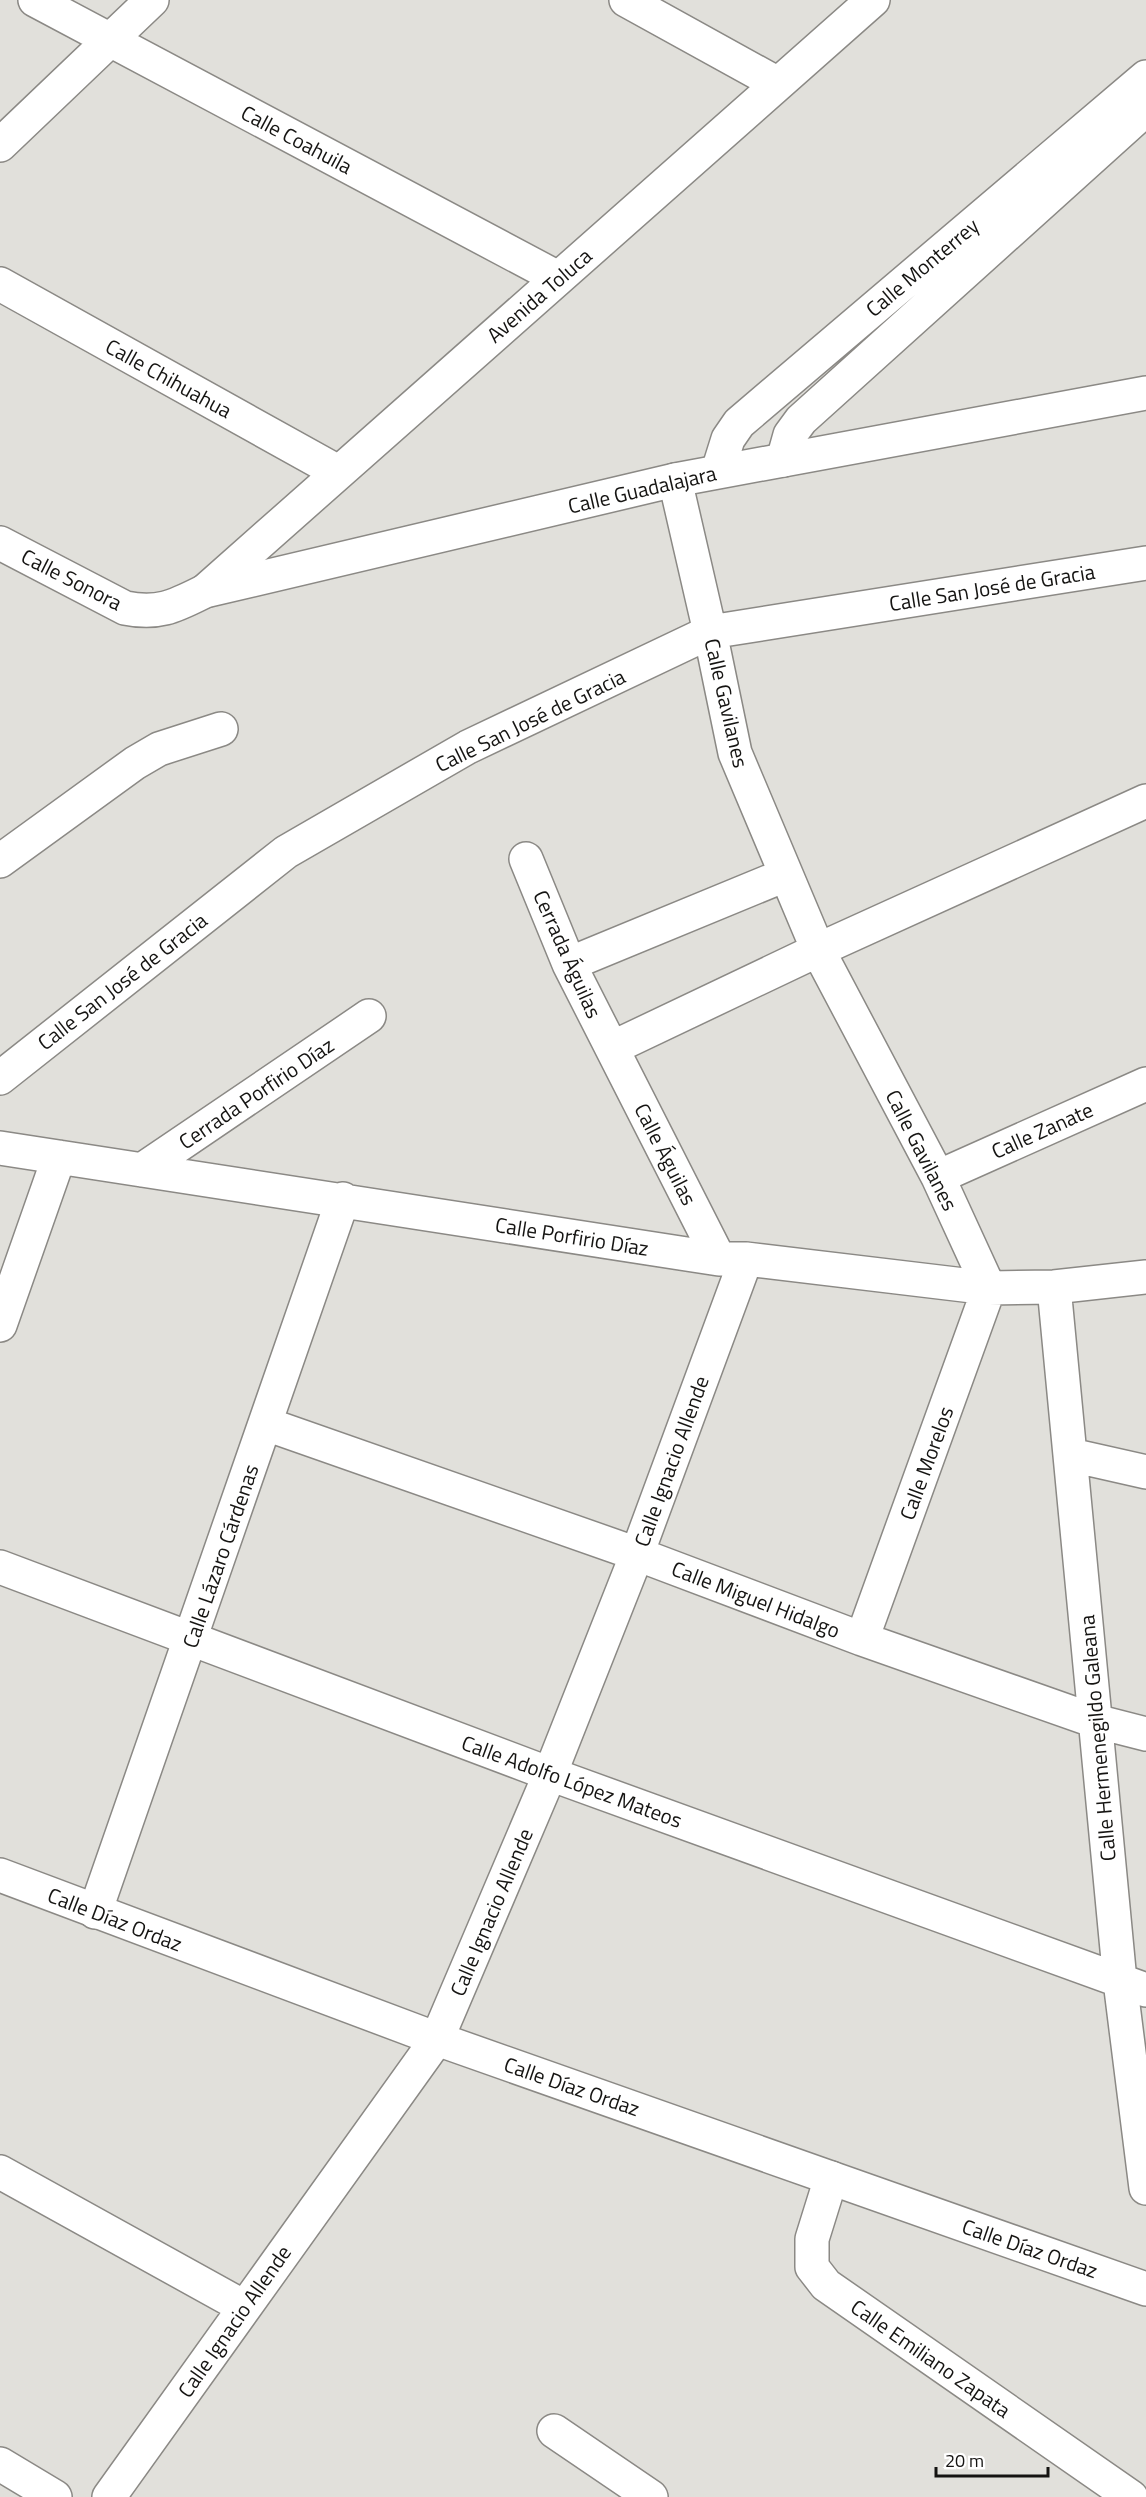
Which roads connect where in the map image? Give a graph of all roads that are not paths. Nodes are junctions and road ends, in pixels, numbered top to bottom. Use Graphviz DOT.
graph roads {
  1 [pos="35,0"];
  2 [pos="152,0"];
  3 [pos="626,0"];
  4 [pos="873,0"];
  5 [pos="110,39"];
  6 [pos="1146,77"];
  7 [pos="778,84"];
  8 [pos="1146,109"];
  9 [pos="0,145"];
  10 [pos="558,278"];
  11 [pos="0,284"];
  12 [pos="1146,393"];
  13 [pos="783,460"];
  14 [pos="718,471"];
  15 [pos="338,472"];
  16 [pos="675,480"];
  17 [pos="0,543"];
  18 [pos="1146,563"];
  19 [pos="205,591"];
  20 [pos="145,612"];
  21 [pos="710,632"];
  22 [pos="221,729"];
  23 [pos="1146,801"];
  24 [pos="526,858"];
  25 [pos="0,861"];
  26 [pos="785,875"];
  27 [pos="818,950"];
  28 [pos="569,964"];
  29 [pos="369,1016"];
  30 [pos="612,1048"];
  31 [pos="0,1078"];
  32 [pos="1146,1084"];
  33 [pos="0,1148"];
  34 [pos="59,1157"];
  35 [pos="142,1170"];
  36 [pos="938,1177"];
  37 [pos="344,1200"];
  38 [pos="732,1259"];
  39 [pos="1146,1277"];
  40 [pos="1054,1287"];
  41 [pos="989,1288"];
  42 [pos="0,1325"];
  43 [pos="266,1424"];
  44 [pos="1071,1455"];
  45 [pos="1146,1472"];
  46 [pos="637,1554"];
  47 [pos="0,1567"];
  48 [pos="190,1639"];
  49 [pos="862,1639"];
  50 [pos="1095,1721"];
  51 [pos="1146,1734"];
  52 [pos="550,1774"];
  53 [pos="0,1875"];
  54 [pos="95,1912"];
  55 [pos="1133,1985"];
  56 [pos="437,2039"];
  57 [pos="0,2172"];
  58 [pos="831,2178"];
  59 [pos="1146,2188"];
  60 [pos="1146,2289"];
  61 [pos="244,2307"];
  62 [pos="554,2431"];
  63 [pos="0,2464"];
  64 [pos="55,2497"];
  65 [pos="110,2497"];
  66 [pos="651,2497"];
  67 [pos="1131,2497"];
  1 -- 5 [label="street, Calle Coahuila"];
  2 -- 5 [label="street"];
  3 -- 7 [label="street"];
  4 -- 7 [label="street, Avenida Toluca"];
  5 -- 9 [label="street"];
  5 -- 10 [label="street, Calle Coahuila"];
  6 -- 14 [label="street, Calle Monterrey"];
  7 -- 10 [label="street, Avenida Toluca"];
  8 -- 13 [label="street, Calle Monterrey"];
  10 -- 15 [label="street, Avenida Toluca"];
  11 -- 15 [label="street, Calle Chihuahua"];
  12 -- 13 [label="street, Calle Guadalajara"];
  13 -- 14 [label="street, Calle Guadalajara"];
  14 -- 16 [label="street, Calle Guadalajara"];
  15 -- 19 [label="street, Avenida Toluca"];
  16 -- 19 [label="street, Calle Guadalajara"];
  16 -- 21 [label="street, Calle Gavilanes"];
  17 -- 20 [label="street, Calle Sonora"];
  18 -- 21 [label="street, Calle San José de Gracia"];
  19 -- 20 [label="street, Calle Guadalajara"];
  21 -- 26 [label="street, Calle Gavilanes"];
  21 -- 31 [label="street, Calle San José de Gracia"];
  22 -- 25 [label="street"];
  23 -- 27 [label="street"];
  24 -- 28 [label="street, Cerrada Águilas"];
  26 -- 27 [label="street, Calle Gavilanes"];
  26 -- 28 [label="street"];
  27 -- 30 [label="street"];
  27 -- 36 [label="street, Calle Gavilanes"];
  28 -- 30 [label="street, Cerrada Águilas"];
  29 -- 35 [label="street, Cerrada Porfirio Díaz"];
  30 -- 38 [label="street, Calle Águilas"];
  32 -- 36 [label="street, Calle Zanate"];
  33 -- 34 [label="street, Calle Porfirio Díaz"];
  34 -- 35 [label="street, Calle Porfirio Díaz"];
  34 -- 42 [label="street"];
  35 -- 37 [label="street, Calle Porfirio Díaz"];
  36 -- 41 [label="street, Calle Gavilanes"];
  37 -- 38 [label="street, Calle Porfirio Díaz"];
  37 -- 43 [label="street, Calle Lázaro Cárdenas"];
  38 -- 41 [label="street, Calle Porfirio Díaz"];
  38 -- 46 [label="street, Calle Ignacio Allende"];
  39 -- 40 [label="street, Calle Porfirio Díaz"];
  40 -- 41 [label="street, Calle Porfirio Díaz"];
  40 -- 44 [label="street, Calle Hermenegildo Galeana"];
  41 -- 49 [label="street, Calle Morelos"];
  43 -- 46 [label="street, Calle Miguel Hidalgo"];
  43 -- 48 [label="street, Calle Lázaro Cárdenas"];
  44 -- 45 [label="street"];
  44 -- 50 [label="street, Calle Hermenegildo Galeana"];
  46 -- 49 [label="street, Calle Miguel Hidalgo"];
  46 -- 52 [label="street, Calle Ignacio Allende"];
  47 -- 48 [label="street, Calle Adolfo López Mateos"];
  48 -- 52 [label="street, Calle Adolfo López Mateos"];
  48 -- 54 [label="street, Calle Lázaro Cárdenas"];
  49 -- 50 [label="street, Calle Miguel Hidalgo"];
  50 -- 51 [label="street, Calle Miguel Hidalgo"];
  50 -- 55 [label="street, Calle Hermenegildo Galeana"];
  52 -- 55 [label="street, Calle Adolfo López Mateos"];
  52 -- 56 [label="street, Calle Ignacio Allende"];
  53 -- 54 [label="street, Calle Díaz Ordaz"];
  54 -- 56 [label="street, Calle Díaz Ordaz"];
  55 -- 59 [label="street, Calle Hermenegildo Galeana"];
  56 -- 58 [label="street, Calle Díaz Ordaz"];
  56 -- 61 [label="street, Calle Ignacio Allende"];
  57 -- 61 [label="street"];
  58 -- 60 [label="street, Calle Díaz Ordaz"];
  58 -- 67 [label="street, Calle Emiliano Zapata"];
  61 -- 65 [label="street, Calle Ignacio Allende"];
  62 -- 66 [label="street"];
  63 -- 64 [label="street"];
}
